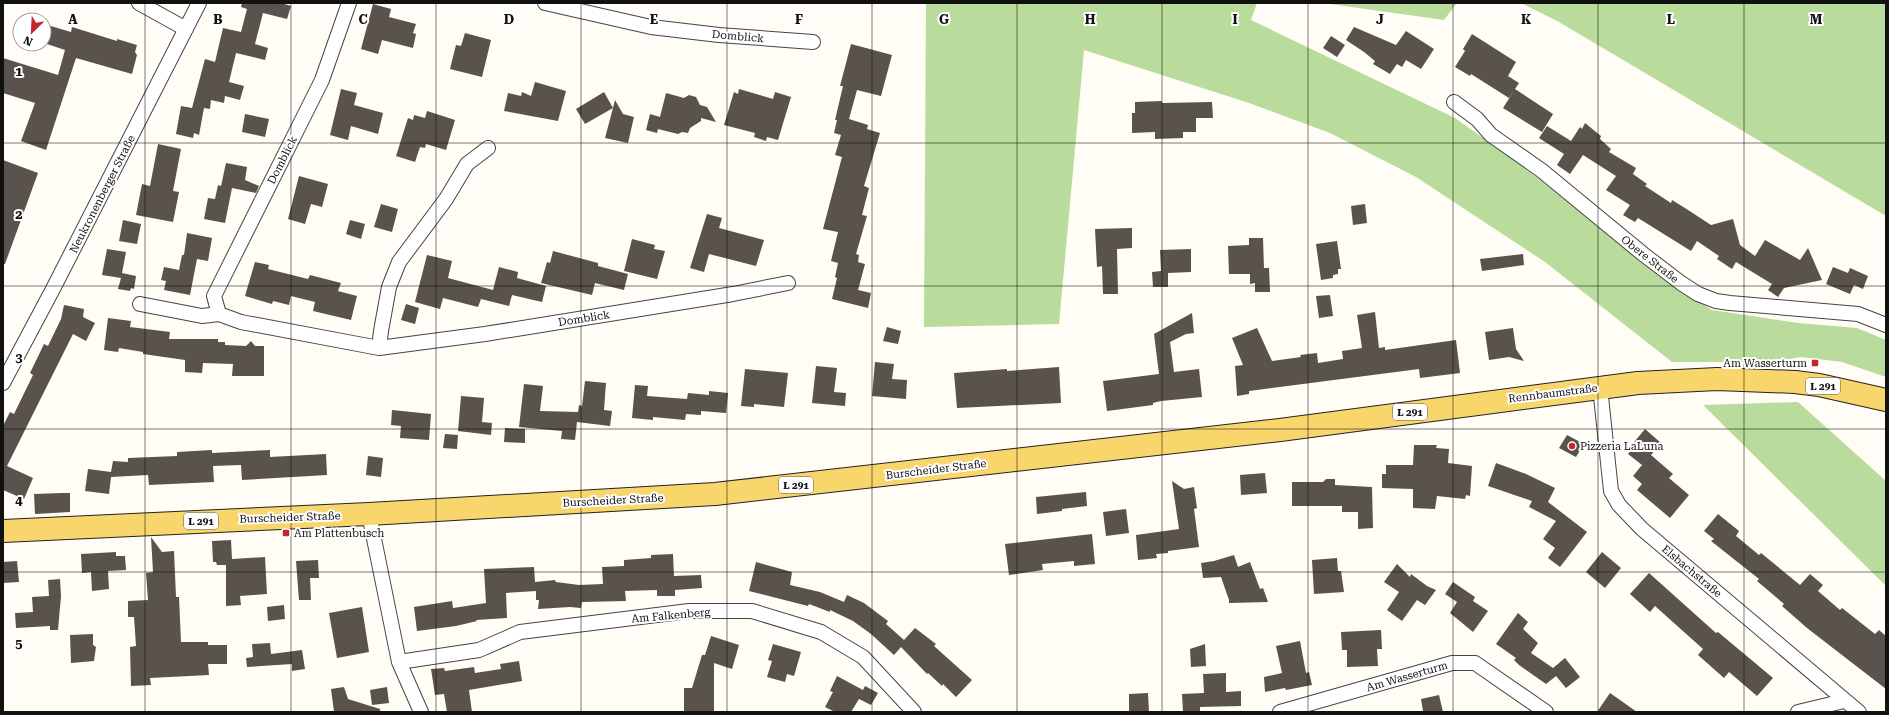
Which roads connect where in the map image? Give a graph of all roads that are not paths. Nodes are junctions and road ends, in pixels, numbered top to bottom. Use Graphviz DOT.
graph roads {
  1 [pos="139,3"];
  2 [pos="199,3"];
  3 [pos="349,3"];
  4 [pos="545,3"];
  5 [pos="186,29"];
  6 [pos="814,42"];
  7 [pos="1454,102"];
  8 [pos="488,148"];
  9 [pos="788,283"];
  10 [pos="140,304"];
  11 [pos="219,314"];
  12 [pos="1886,325"];
  13 [pos="379,348"];
  14 [pos="3,383"];
  15 [pos="1600,387"];
  16 [pos="1886,400"];
  17 [pos="1221,436"];
  18 [pos="369,514"];
  19 [pos="3,531"];
  20 [pos="399,662"];
  21 [pos="1844,701"];
  22 [pos="421,712"];
  23 [pos="914,712"];
  24 [pos="1280,712"];
  25 [pos="1546,712"];
  26 [pos="1798,712"];
  27 [pos="1859,712"];
  1 -- 5 [label="street"];
  2 -- 5 [label="street, Neukronenberger Straße"];
  3 -- 11 [label="street, Domblick"];
  4 -- 6 [label="street, Domblick"];
  5 -- 14 [label="street, Neukronenberger Straße"];
  7 -- 12 [label="street, Obere Straße"];
  8 -- 13 [label="street"];
  9 -- 13 [label="street, Domblick"];
  10 -- 11 [label="street, Domblick"];
  11 -- 13 [label="street, Domblick"];
  15 -- 16 [label="main road, Rennbaumstraße / L 291"];
  15 -- 17 [label="main road, Rennbaumstraße / L 291"];
  15 -- 21 [label="street, Elsbachstraße"];
  17 -- 18 [label="main road, Burscheider Straße / L 291"];
  18 -- 19 [label="main road, Burscheider Straße / L 291"];
  18 -- 20 [label="street"];
  20 -- 22 [label="street"];
  20 -- 23 [label="street, Am Falkenberg"];
  21 -- 26 [label="street"];
  21 -- 27 [label="street, Elsbachstraße"];
  24 -- 25 [label="street, Am Wasserturm"];
}
